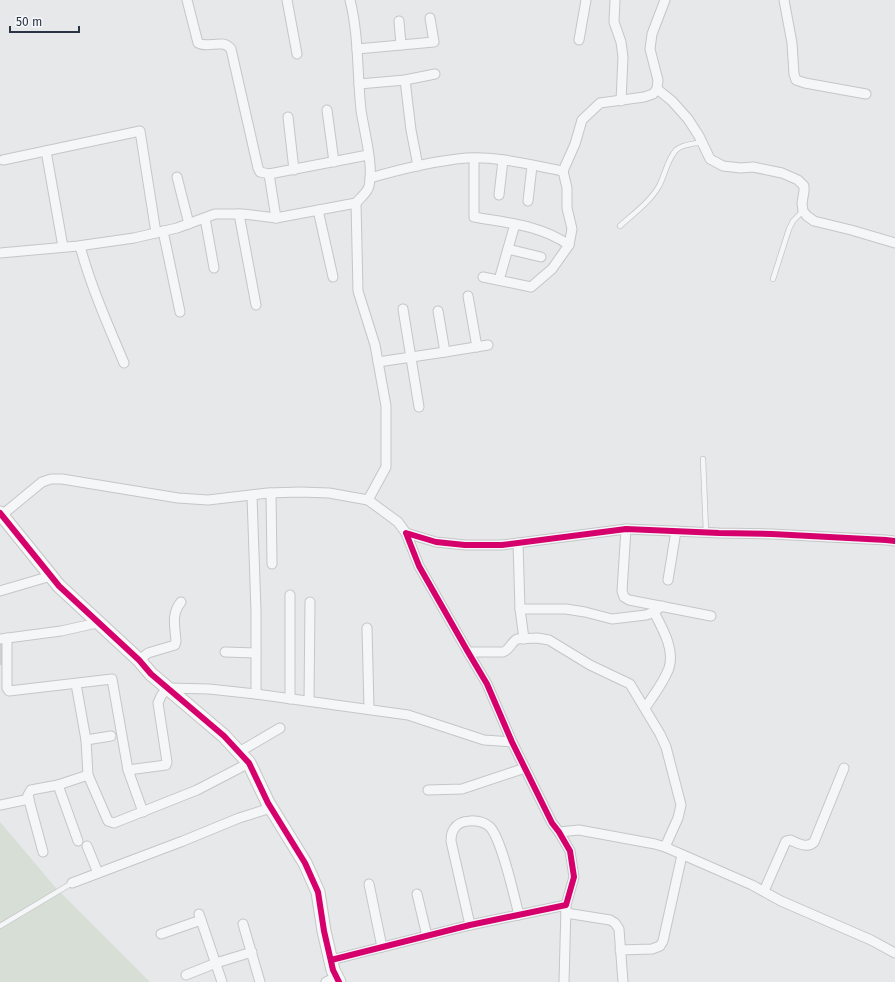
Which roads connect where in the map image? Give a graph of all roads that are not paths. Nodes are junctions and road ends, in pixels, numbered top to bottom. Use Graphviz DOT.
graph roads {
  1 [pos="187,0"];
  2 [pos="350,0"];
  3 [pos="586,0"];
  4 [pos="615,0"];
  5 [pos="665,0"];
  6 [pos="784,0"];
  7 [pos="290,1"];
  8 [pos="430,18"];
  9 [pos="399,21"];
  10 [pos="579,40"];
  11 [pos="402,45"];
  12 [pos="357,49"];
  13 [pos="297,54"];
  14 [pos="435,74"];
  15 [pos="405,80"];
  16 [pos="359,84"];
  17 [pos="657,89"];
  18 [pos="866,94"];
  19 [pos="621,101"];
  20 [pos="327,110"];
  21 [pos="288,117"];
  22 [pos="702,142"];
  23 [pos="46,151"];
  24 [pos="368,155"];
  25 [pos="474,159"];
  26 [pos="2,160"];
  27 [pos="503,160"];
  28 [pos="334,162"];
  29 [pos="418,166"];
  30 [pos="532,166"];
  31 [pos="294,170"];
  32 [pos="563,171"];
  33 [pos="269,174"];
  34 [pos="177,177"];
  35 [pos="370,178"];
  36 [pos="499,195"];
  37 [pos="528,201"];
  38 [pos="356,203"];
  39 [pos="318,210"];
  40 [pos="803,211"];
  41 [pos="239,214"];
  42 [pos="205,218"];
  43 [pos="276,218"];
  44 [pos="189,224"];
  45 [pos="515,224"];
  46 [pos="620,226"];
  47 [pos="159,232"];
  48 [pos="895,244"];
  49 [pos="569,245"];
  50 [pos="80,246"];
  51 [pos="63,247"];
  52 [pos="508,249"];
  53 [pos="0,253"];
  54 [pos="542,257"];
  55 [pos="214,268"];
  56 [pos="333,277"];
  57 [pos="483,277"];
  58 [pos="773,279"];
  59 [pos="499,280"];
  60 [pos="468,296"];
  61 [pos="256,306"];
  62 [pos="403,309"];
  63 [pos="438,311"];
  64 [pos="180,312"];
  65 [pos="488,345"];
  66 [pos="477,347"];
  67 [pos="445,352"];
  68 [pos="411,357"];
  69 [pos="378,362"];
  70 [pos="124,363"];
  71 [pos="419,407"];
  72 [pos="703,459"];
  73 [pos="271,493"];
  74 [pos="252,496"];
  75 [pos="368,500"];
  76 [pos="1,514"];
  77 [pos="626,529"];
  78 [pos="676,531"];
  79 [pos="706,532"];
  80 [pos="406,533"];
  81 [pos="895,542"];
  82 [pos="518,543"];
  83 [pos="272,564"];
  84 [pos="51,576"];
  85 [pos="668,580"];
  86 [pos="0,591"];
  87 [pos="290,595"];
  88 [pos="181,602"];
  89 [pos="310,602"];
  90 [pos="520,609"];
  91 [pos="658,609"];
  92 [pos="711,616"];
  93 [pos="97,623"];
  94 [pos="367,628"];
  95 [pos="3,638"];
  96 [pos="524,639"];
  97 [pos="225,652"];
  98 [pos="468,652"];
  99 [pos="256,653"];
  100 [pos="139,660"];
  101 [pos="76,684"];
  102 [pos="167,688"];
  103 [pos="256,694"];
  104 [pos="290,699"];
  105 [pos="309,701"];
  106 [pos="645,708"];
  107 [pos="369,709"];
  108 [pos="280,728"];
  109 [pos="111,736"];
  110 [pos="86,740"];
  111 [pos="512,742"];
  112 [pos="239,752"];
  113 [pos="249,763"];
  114 [pos="524,768"];
  115 [pos="844,768"];
  116 [pos="128,770"];
  117 [pos="88,775"];
  118 [pos="58,785"];
  119 [pos="428,790"];
  120 [pos="29,799"];
  121 [pos="0,805"];
  122 [pos="271,808"];
  123 [pos="143,812"];
  124 [pos="559,832"];
  125 [pos="78,840"];
  126 [pos="87,846"];
  127 [pos="665,847"];
  128 [pos="42,852"];
  129 [pos="682,855"];
  130 [pos="98,873"];
  131 [pos="72,883"];
  132 [pos="369,884"];
  133 [pos="764,892"];
  134 [pos="418,894"];
  135 [pos="566,909"];
  136 [pos="519,916"];
  137 [pos="243,924"];
  138 [pos="470,925"];
  139 [pos="0,926"];
  140 [pos="161,934"];
  141 [pos="427,936"];
  142 [pos="382,947"];
  143 [pos="620,950"];
  144 [pos="252,952"];
  145 [pos="895,953"];
  146 [pos="331,960"];
  147 [pos="216,963"];
  148 [pos="186,975"];
  149 [pos="333,980"];
  150 [pos="222,982"];
  151 [pos="260,982"];
  152 [pos="564,982"];
  153 [pos="623,982"];
  1 -- 33 [label="street"];
  2 -- 12 [label="street"];
  3 -- 10 [label="street"];
  4 -- 19 [label="street"];
  5 -- 17 [label="street"];
  6 -- 18 [label="street"];
  7 -- 13 [label="street"];
  8 -- 11 [label="street"];
  9 -- 11 [label="street"];
  11 -- 12 [label="street"];
  12 -- 16 [label="street"];
  14 -- 15 [label="street"];
  15 -- 16 [label="street"];
  15 -- 29 [label="street"];
  16 -- 24 [label="street"];
  17 -- 19 [label="street"];
  17 -- 22 [label="street"];
  19 -- 32 [label="street"];
  20 -- 28 [label="street"];
  21 -- 31 [label="street"];
  22 -- 40 [label="street"];
  22 -- 46 [label="lane"];
  23 -- 26 [label="street"];
  23 -- 47 [label="street"];
  23 -- 51 [label="street"];
  24 -- 28 [label="street"];
  24 -- 35 [label="street"];
  25 -- 27 [label="street"];
  25 -- 29 [label="street"];
  25 -- 45 [label="street"];
  27 -- 30 [label="street"];
  27 -- 36 [label="street"];
  28 -- 31 [label="street"];
  29 -- 35 [label="street"];
  30 -- 32 [label="street"];
  30 -- 37 [label="street"];
  31 -- 33 [label="street"];
  32 -- 49 [label="street"];
  33 -- 43 [label="street"];
  34 -- 44 [label="street"];
  35 -- 38 [label="street"];
  38 -- 39 [label="street"];
  38 -- 69 [label="street"];
  39 -- 43 [label="street"];
  39 -- 56 [label="street"];
  40 -- 48 [label="street"];
  40 -- 58 [label="lane"];
  41 -- 42 [label="street"];
  41 -- 43 [label="street"];
  41 -- 61 [label="street"];
  42 -- 44 [label="street"];
  42 -- 55 [label="street"];
  44 -- 47 [label="street"];
  45 -- 49 [label="street"];
  45 -- 52 [label="street"];
  47 -- 50 [label="street"];
  47 -- 64 [label="street"];
  49 -- 59 [label="street"];
  50 -- 51 [label="street"];
  50 -- 70 [label="street"];
  51 -- 53 [label="street"];
  52 -- 54 [label="street"];
  52 -- 59 [label="street"];
  57 -- 59 [label="street"];
  60 -- 66 [label="street"];
  62 -- 68 [label="street"];
  63 -- 67 [label="street"];
  65 -- 66 [label="street"];
  66 -- 67 [label="street"];
  67 -- 68 [label="street"];
  68 -- 69 [label="street"];
  68 -- 71 [label="street"];
  69 -- 75 [label="street"];
  72 -- 79 [label="lane"];
  73 -- 74 [label="street"];
  73 -- 75 [label="street"];
  73 -- 83 [label="street"];
  74 -- 76 [label="street"];
  74 -- 99 [label="street"];
  75 -- 80 [label="street"];
  76 -- 84 [label="street"];
  77 -- 78 [label="street"];
  77 -- 82 [label="street"];
  77 -- 91 [label="street"];
  78 -- 79 [label="street"];
  78 -- 85 [label="street"];
  79 -- 81 [label="street"];
  80 -- 82 [label="street"];
  80 -- 98 [label="street"];
  82 -- 90 [label="street"];
  84 -- 86 [label="street"];
  84 -- 93 [label="street"];
  87 -- 104 [label="street"];
  88 -- 100 [label="street"];
  89 -- 105 [label="street"];
  90 -- 91 [label="street"];
  90 -- 96 [label="street"];
  91 -- 92 [label="street"];
  91 -- 106 [label="street"];
  93 -- 95 [label="street"];
  93 -- 100 [label="street"];
  94 -- 107 [label="street"];
  95 -- 101 [label="street"];
  96 -- 98 [label="street"];
  96 -- 106 [label="street"];
  97 -- 99 [label="street"];
  98 -- 111 [label="street"];
  99 -- 103 [label="street"];
  100 -- 102 [label="street"];
  101 -- 110 [label="street"];
  101 -- 116 [label="street"];
  102 -- 103 [label="street"];
  102 -- 112 [label="street"];
  102 -- 116 [label="street"];
  103 -- 104 [label="street"];
  104 -- 105 [label="street"];
  105 -- 107 [label="street"];
  106 -- 127 [label="street"];
  107 -- 111 [label="street"];
  108 -- 112 [label="street"];
  109 -- 110 [label="street"];
  110 -- 117 [label="street"];
  111 -- 114 [label="street"];
  112 -- 113 [label="street"];
  113 -- 122 [label="street"];
  113 -- 123 [label="street"];
  114 -- 119 [label="street"];
  114 -- 124 [label="street"];
  115 -- 133 [label="street"];
  116 -- 123 [label="street"];
  117 -- 118 [label="street"];
  117 -- 123 [label="street"];
  118 -- 120 [label="street"];
  118 -- 125 [label="street"];
  120 -- 121 [label="street"];
  120 -- 128 [label="street"];
  122 -- 130 [label="street"];
  122 -- 146 [label="street"];
  124 -- 127 [label="street"];
  124 -- 135 [label="street"];
  126 -- 130 [label="street"];
  127 -- 129 [label="street"];
  129 -- 133 [label="street"];
  129 -- 143 [label="street"];
  130 -- 131 [label="street"];
  131 -- 139 [label="lane"];
  132 -- 142 [label="street"];
  133 -- 145 [label="street"];
  134 -- 141 [label="street"];
  135 -- 136 [label="street"];
  135 -- 143 [label="street"];
  135 -- 152 [label="street"];
  136 -- 138 [label="street"];
  136 -- 138 [label="street"];
  137 -- 144 [label="street"];
  138 -- 141 [label="street"];
  140 -- 147 [label="street"];
  141 -- 142 [label="street"];
  142 -- 146 [label="street"];
  143 -- 153 [label="street"];
  144 -- 147 [label="street"];
  144 -- 151 [label="street"];
  146 -- 149 [label="street"];
  147 -- 148 [label="street"];
  147 -- 150 [label="street"];
}
